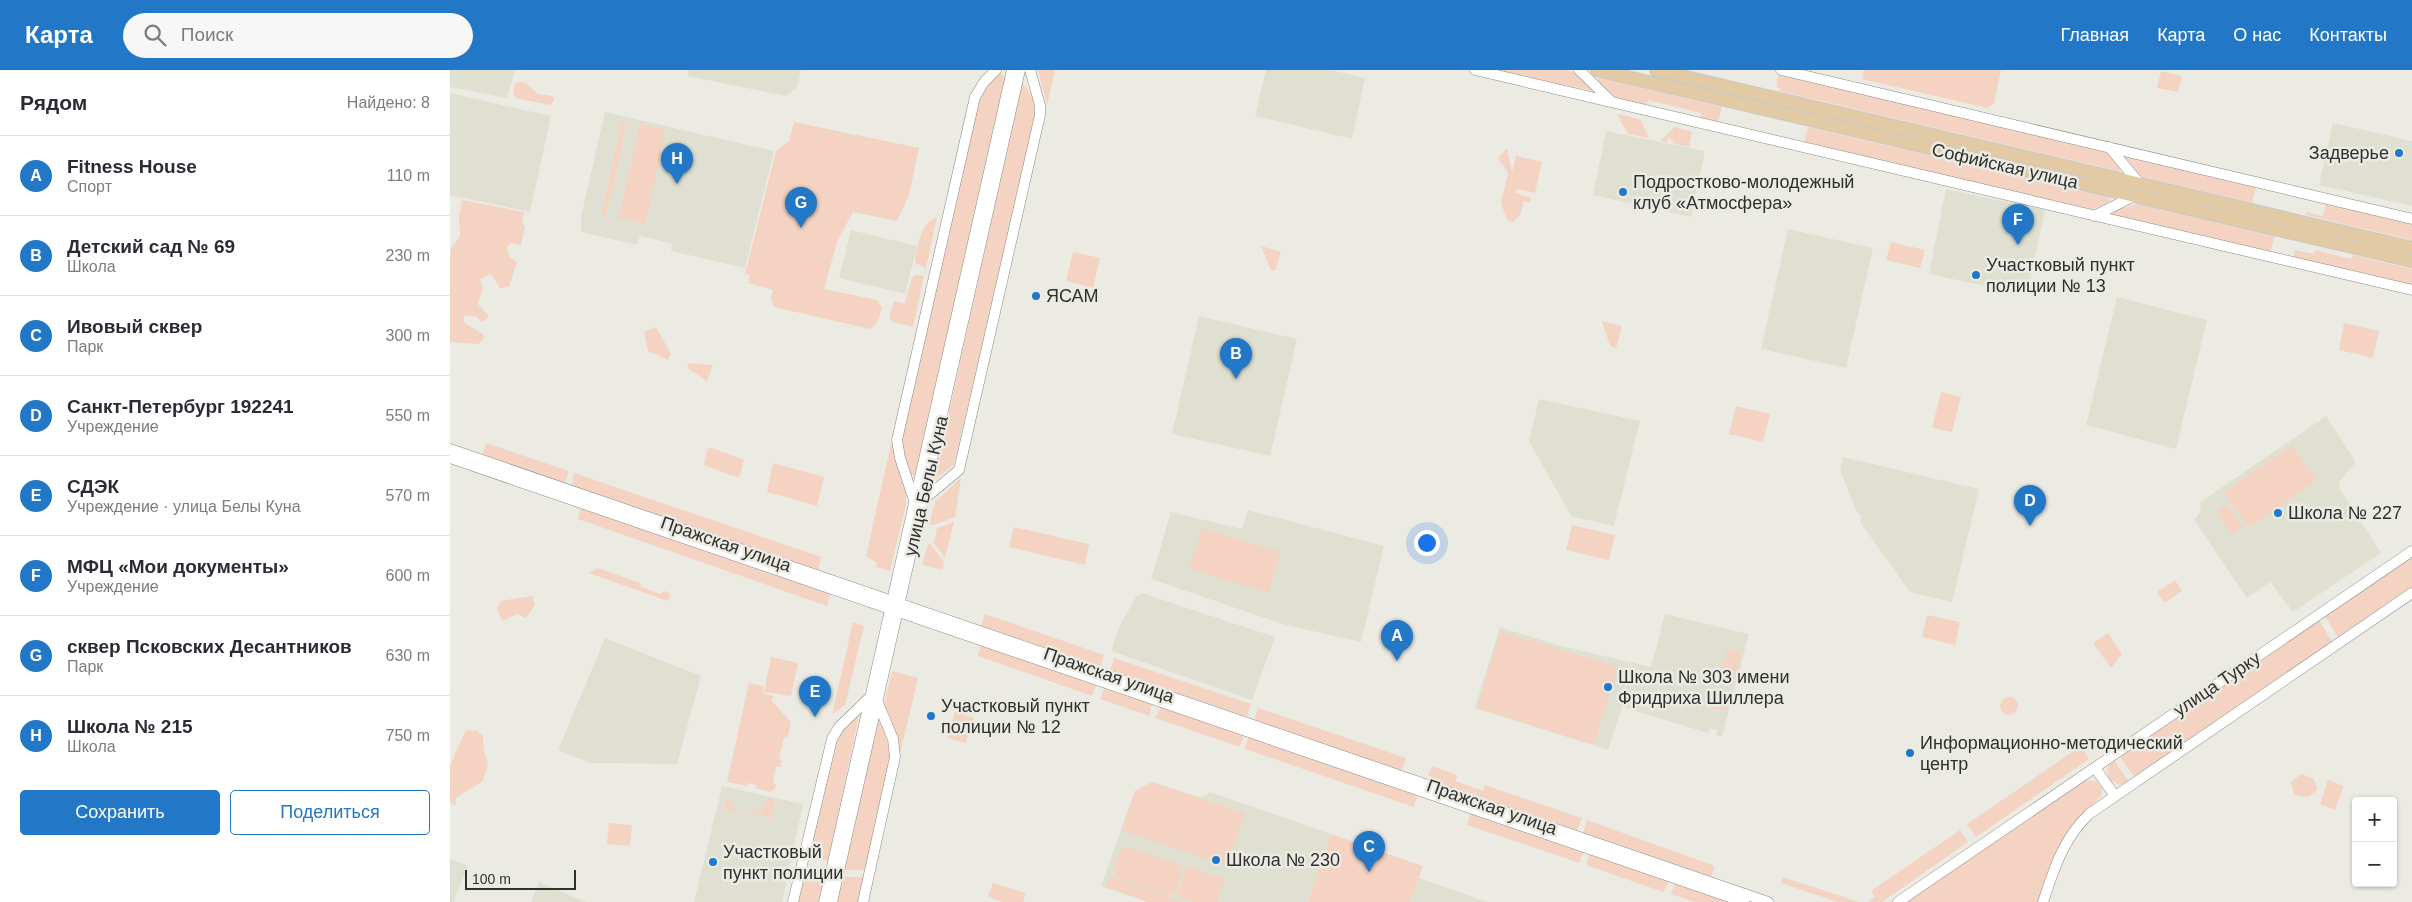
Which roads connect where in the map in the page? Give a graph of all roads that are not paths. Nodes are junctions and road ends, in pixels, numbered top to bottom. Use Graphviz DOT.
graph roads {
  1 [pos="996,70"];
  2 [pos="1012,70"];
  3 [pos="1020,70"];
  4 [pos="1030,70"];
  5 [pos="1475,70"];
  6 [pos="1579,70"];
  7 [pos="1597,70"];
  8 [pos="1656,70"];
  9 [pos="1781,70"];
  10 [pos="1612,103"];
  11 [pos="2109,147"];
  12 [pos="2140,184"];
  13 [pos="2134,196"];
  14 [pos="2211,200"];
  15 [pos="2208,214"];
  16 [pos="2094,216"];
  17 [pos="2412,219"];
  18 [pos="2412,248"];
  19 [pos="2412,261"];
  20 [pos="2412,290"];
  21 [pos="450,449"];
  22 [pos="450,458"];
  23 [pos="919,501"];
  24 [pos="2412,551"];
  25 [pos="2412,594"];
  26 [pos="895,606"];
  27 [pos="874,699"];
  28 [pos="2095,768"];
  29 [pos="2114,796"];
  30 [pos="793,902"];
  31 [pos="824,902"];
  32 [pos="832,902"];
  33 [pos="863,902"];
  34 [pos="1744,902"];
  35 [pos="1768,902"];
  36 [pos="1898,902"];
  37 [pos="2043,902"];
  1 -- 23 [label="street"];
  2 -- 23 [label="street, улица Белы Куна"];
  3 -- 23 [label="street, улица Белы Куна"];
  4 -- 23 [label="street"];
  5 -- 10 [label="street"];
  6 -- 10 [label="street"];
  7 -- 13 [label="main road, Софийская улица"];
  8 -- 12 [label="main road, Софийская улица"];
  9 -- 11 [label="street"];
  10 -- 16 [label="street"];
  11 -- 12 [label="street"];
  11 -- 17 [label="street"];
  12 -- 14 [label="main road, Софийская улица"];
  13 -- 15 [label="main road, Софийская улица"];
  13 -- 16 [label="street"];
  14 -- 15 [label="main road"];
  14 -- 18 [label="main road, Софийская улица"];
  15 -- 19 [label="main road, Софийская улица"];
  16 -- 20 [label="street"];
  21 -- 26 [label="street, Пражская улица"];
  22 -- 26 [label="street, Пражская улица"];
  23 -- 26 [label="street, улица Белы Куна"];
  24 -- 28 [label="street, улица Турку"];
  25 -- 29 [label="street, улица Турку"];
  26 -- 27 [label="street, улица Белы Куна"];
  26 -- 34 [label="street, Пражская улица"];
  26 -- 35 [label="street, Пражская улица"];
  27 -- 30 [label="street"];
  27 -- 31 [label="street, улица Белы Куна"];
  27 -- 32 [label="street, улица Белы Куна"];
  27 -- 33 [label="street"];
  28 -- 29 [label="street"];
  28 -- 36 [label="street, улица Турку"];
  29 -- 37 [label="street, улица Турку"];
}
